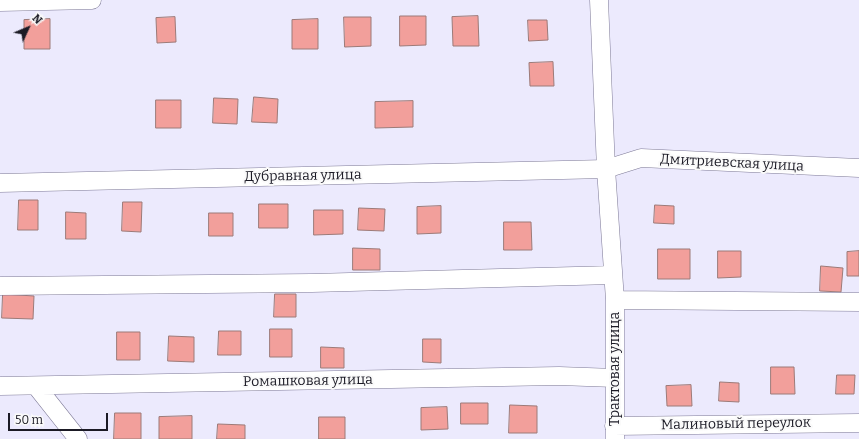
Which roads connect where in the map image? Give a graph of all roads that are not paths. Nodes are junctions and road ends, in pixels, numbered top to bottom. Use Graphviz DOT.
graph roads {
  1 [pos="92,0"];
  2 [pos="599,0"];
  3 [pos="0,2"];
  4 [pos="859,168"];
  5 [pos="606,169"];
  6 [pos="0,183"];
  7 [pos="613,275"];
  8 [pos="0,286"];
  9 [pos="615,300"];
  10 [pos="859,302"];
  11 [pos="615,378"];
  12 [pos="0,386"];
  13 [pos="36,386"];
  14 [pos="859,423"];
  15 [pos="614,432"];
  16 [pos="78,439"];
  1 -- 3 [label="street"];
  2 -- 5 [label="street, Трактовая улица"];
  4 -- 5 [label="street, Дмитриевская улица"];
  5 -- 6 [label="street, Дубравная улица"];
  5 -- 7 [label="street, Трактовая улица"];
  7 -- 8 [label="street"];
  7 -- 9 [label="street, Трактовая улица"];
  9 -- 10 [label="street"];
  9 -- 11 [label="street, Трактовая улица"];
  11 -- 13 [label="street, Ромашковая улица"];
  11 -- 15 [label="street, Трактовая улица"];
  12 -- 13 [label="street, Ромашковая улица"];
  13 -- 16 [label="street"];
  14 -- 15 [label="street, Малиновый переулок"];
}
